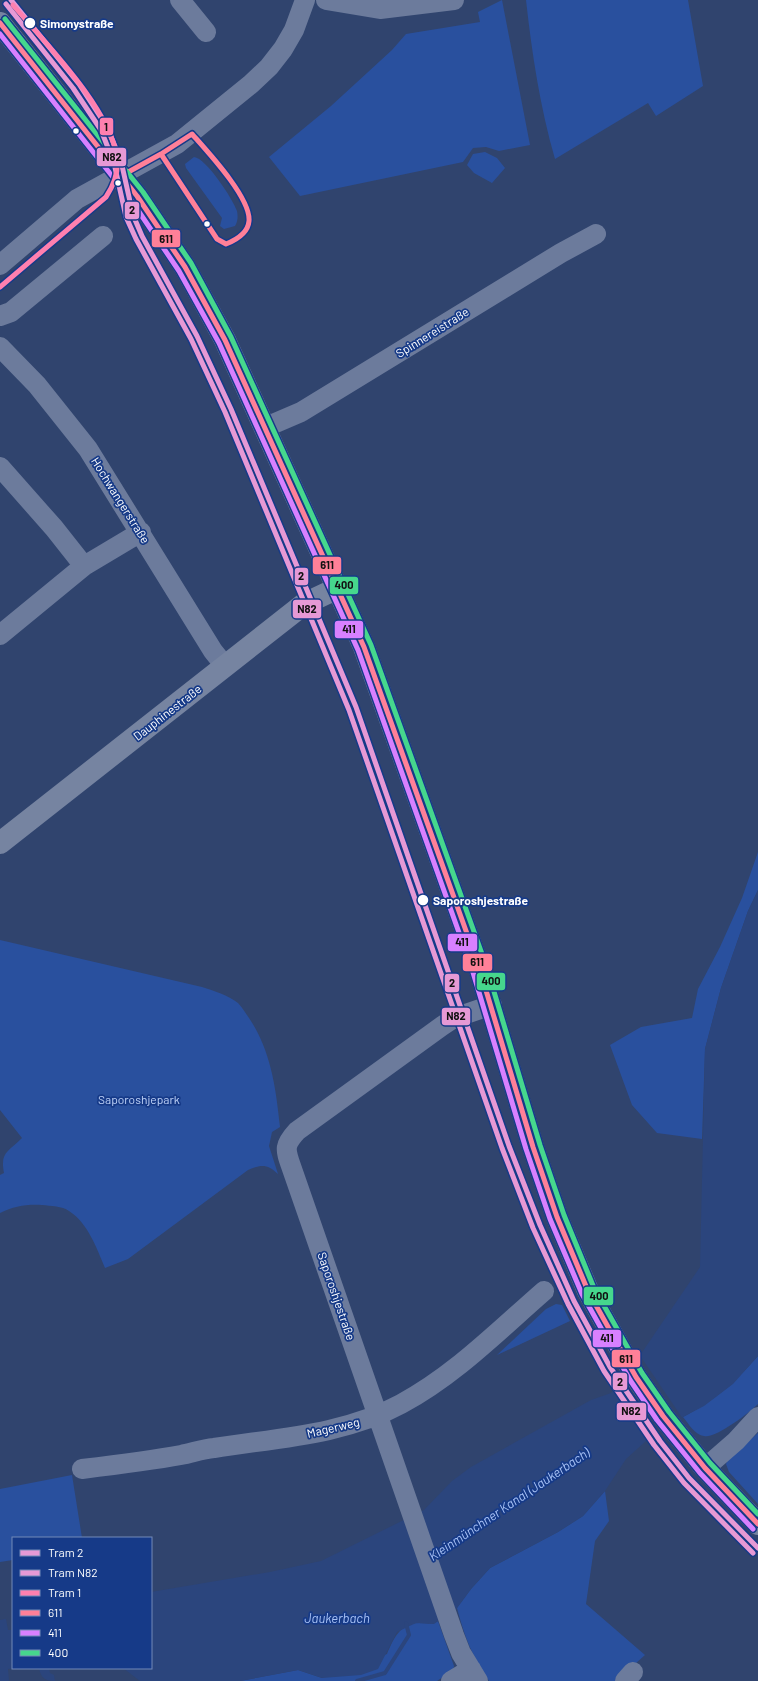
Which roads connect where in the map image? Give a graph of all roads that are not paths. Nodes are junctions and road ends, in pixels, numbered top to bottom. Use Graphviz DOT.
graph roads {
  1 [pos="180,0"];
  2 [pos="305,0"];
  3 [pos="326,0"];
  4 [pos="448,0"];
  5 [pos="0,23"];
  6 [pos="206,32"];
  7 [pos="121,176"];
  8 [pos="596,234"];
  9 [pos="103,236"];
  10 [pos="0,265"];
  11 [pos="0,316"];
  12 [pos="0,346"];
  13 [pos="266,428"];
  14 [pos="0,467"];
  15 [pos="141,532"];
  16 [pos="84,566"];
  17 [pos="338,588"];
  18 [pos="0,634"];
  19 [pos="225,666"];
  20 [pos="2,838"];
  21 [pos="492,1005"];
  22 [pos="544,1291"];
  23 [pos="378,1415"];
  24 [pos="758,1417"];
  25 [pos="705,1468"];
  26 [pos="82,1469"];
  27 [pos="758,1524"];
  28 [pos="474,1675"];
  29 [pos="451,1681"];
  1 -- 6 [label="street"];
  2 -- 7 [label="street"];
  3 -- 4 [label="street"];
  5 -- 7 [label="main road"];
  7 -- 10 [label="street"];
  7 -- 13 [label="main road"];
  8 -- 13 [label="street, Spinnereistraße"];
  9 -- 11 [label="street"];
  12 -- 15 [label="street, Hochwangerstraße"];
  13 -- 17 [label="main road"];
  14 -- 16 [label="street"];
  15 -- 16 [label="street"];
  15 -- 19 [label="street, Hochwangerstraße"];
  16 -- 18 [label="street"];
  17 -- 19 [label="main road, Dauphinestraße"];
  17 -- 21 [label="main road"];
  19 -- 20 [label="main road, Dauphinestraße"];
  21 -- 23 [label="street, Saporoshjestraße"];
  21 -- 25 [label="main road"];
  22 -- 23 [label="street, Magerweg"];
  23 -- 26 [label="street, Magerweg"];
  23 -- 28 [label="street, Saporoshjestraße"];
  24 -- 25 [label="street"];
  25 -- 27 [label="main road"];
  28 -- 29 [label="street"];
}
